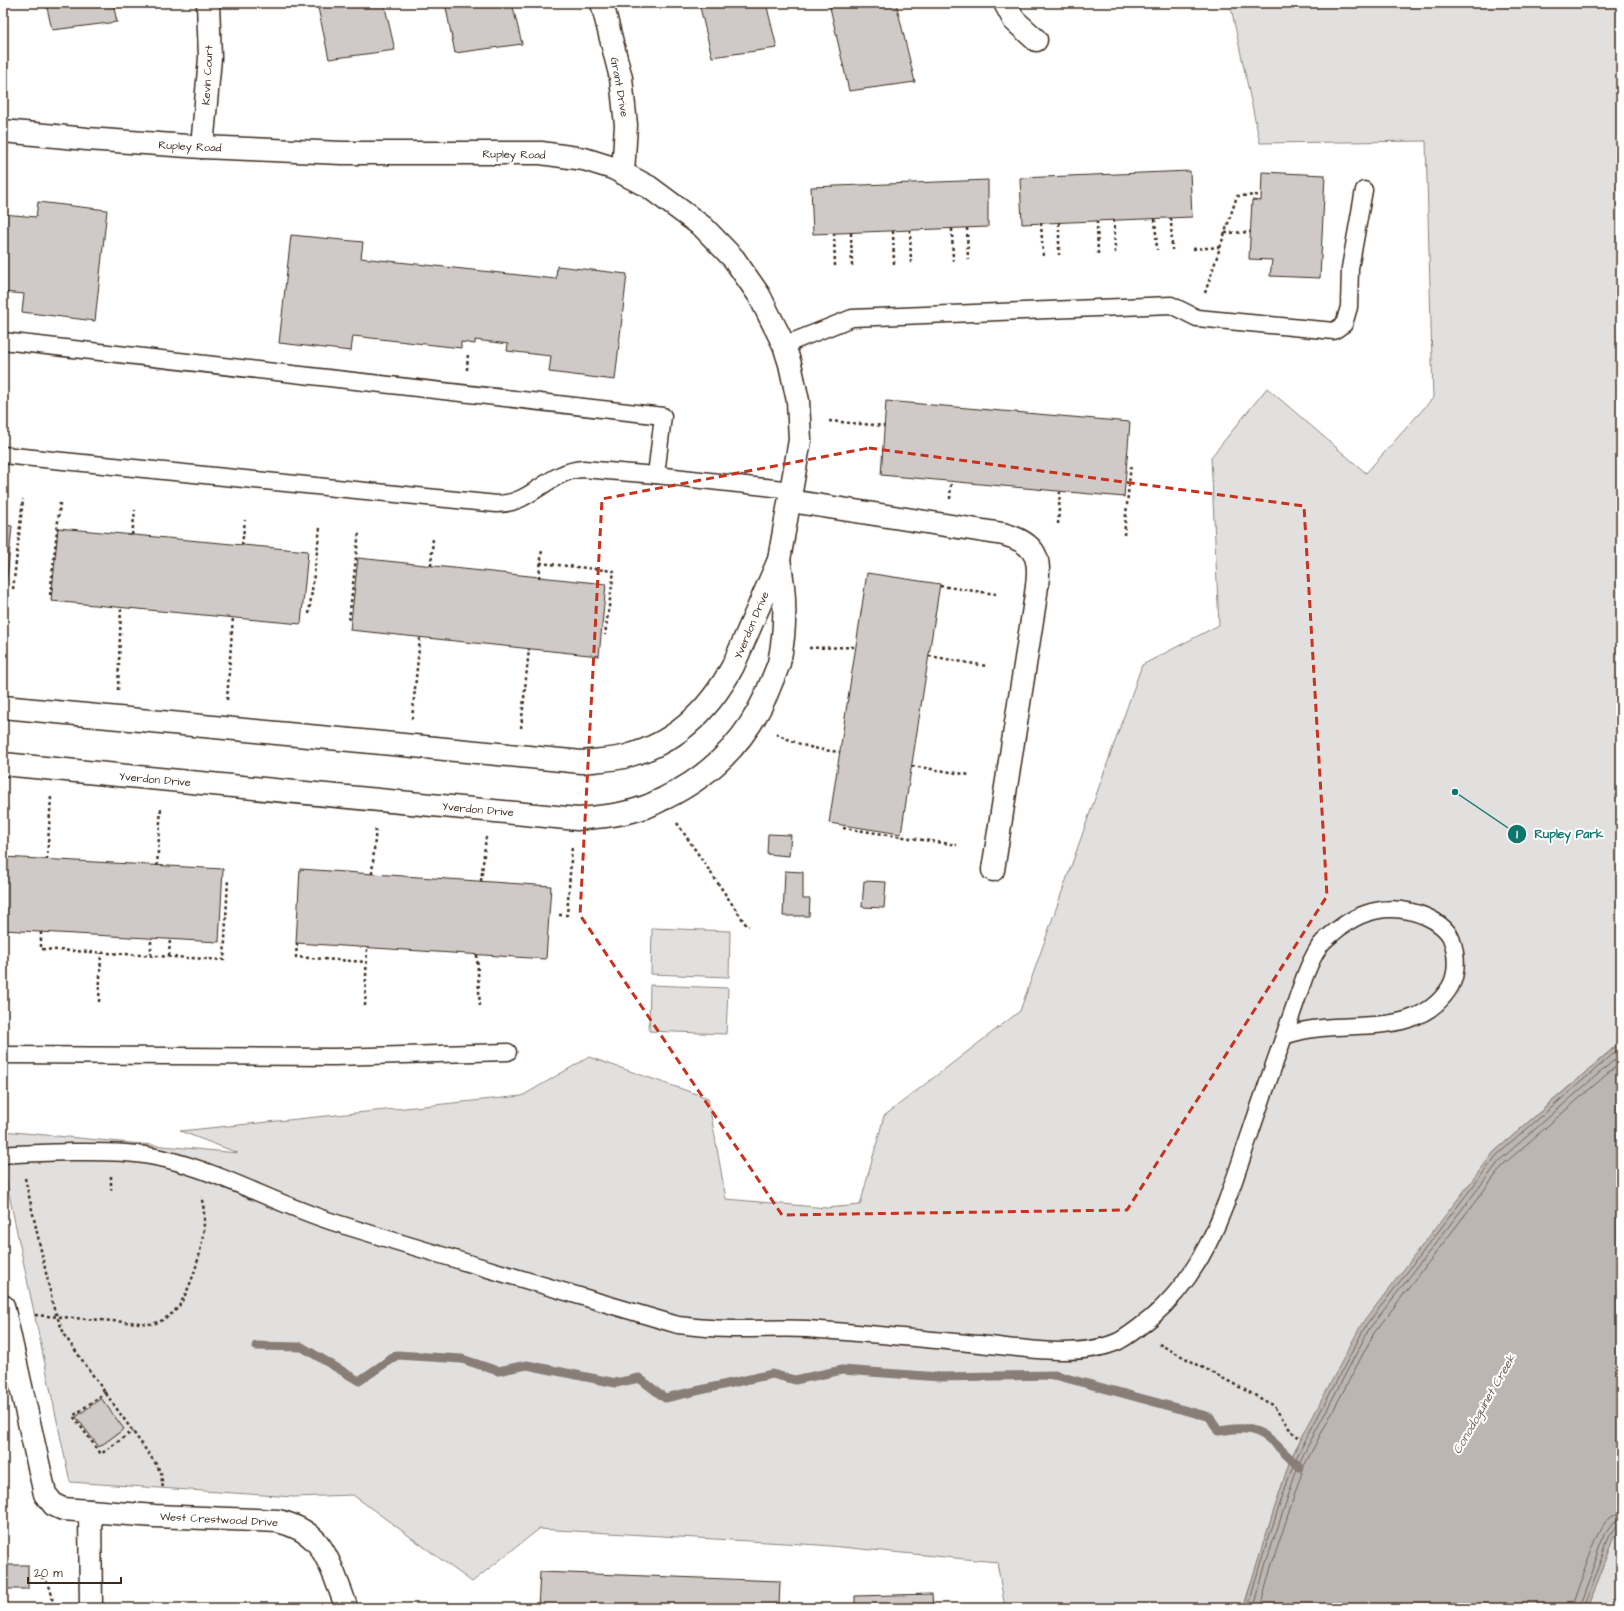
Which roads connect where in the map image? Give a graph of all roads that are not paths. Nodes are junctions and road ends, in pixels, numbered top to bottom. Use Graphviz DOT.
graph roads {
  1 [pos="208,3"];
  2 [pos="602,3"];
  3 [pos="1005,3"];
  4 [pos="1036,40"];
  5 [pos="3,131"];
  6 [pos="202,147"];
  7 [pos="623,172"];
  8 [pos="1364,190"];
  9 [pos="3,341"];
  10 [pos="784,345"];
  11 [pos="3,455"];
  12 [pos="656,475"];
  13 [pos="791,495"];
  14 [pos="779,560"];
  15 [pos="3,707"];
  16 [pos="3,764"];
  17 [pos="993,870"];
  18 [pos="1284,1036"];
  19 [pos="508,1052"];
  20 [pos="3,1056"];
  21 [pos="3,1155"];
  22 [pos="3,1306"];
  23 [pos="90,1511"];
  24 [pos="91,1608"];
  25 [pos="346,1608"];
  1 -- 6 [label="street, Kevin Court"];
  2 -- 7 [label="street, Grant Drive"];
  3 -- 4 [label="street"];
  5 -- 6 [label="street, Rupley Road"];
  6 -- 7 [label="street, Rupley Road"];
  7 -- 10 [label="street, Rupley Road"];
  8 -- 10 [label="lane"];
  9 -- 12 [label="lane"];
  10 -- 13 [label="street, Rupley Road"];
  11 -- 12 [label="lane"];
  12 -- 13 [label="lane"];
  13 -- 14 [label="street, Yverdon Drive"];
  13 -- 17 [label="street"];
  14 -- 15 [label="street, Yverdon Drive"];
  14 -- 16 [label="street, Yverdon Drive"];
  18 -- 18 [label="lane"];
  18 -- 21 [label="lane"];
  19 -- 20 [label="lane"];
  22 -- 23 [label="street, West Crestwood Drive"];
  23 -- 24 [label="street"];
  23 -- 25 [label="street, West Crestwood Drive"];
}
